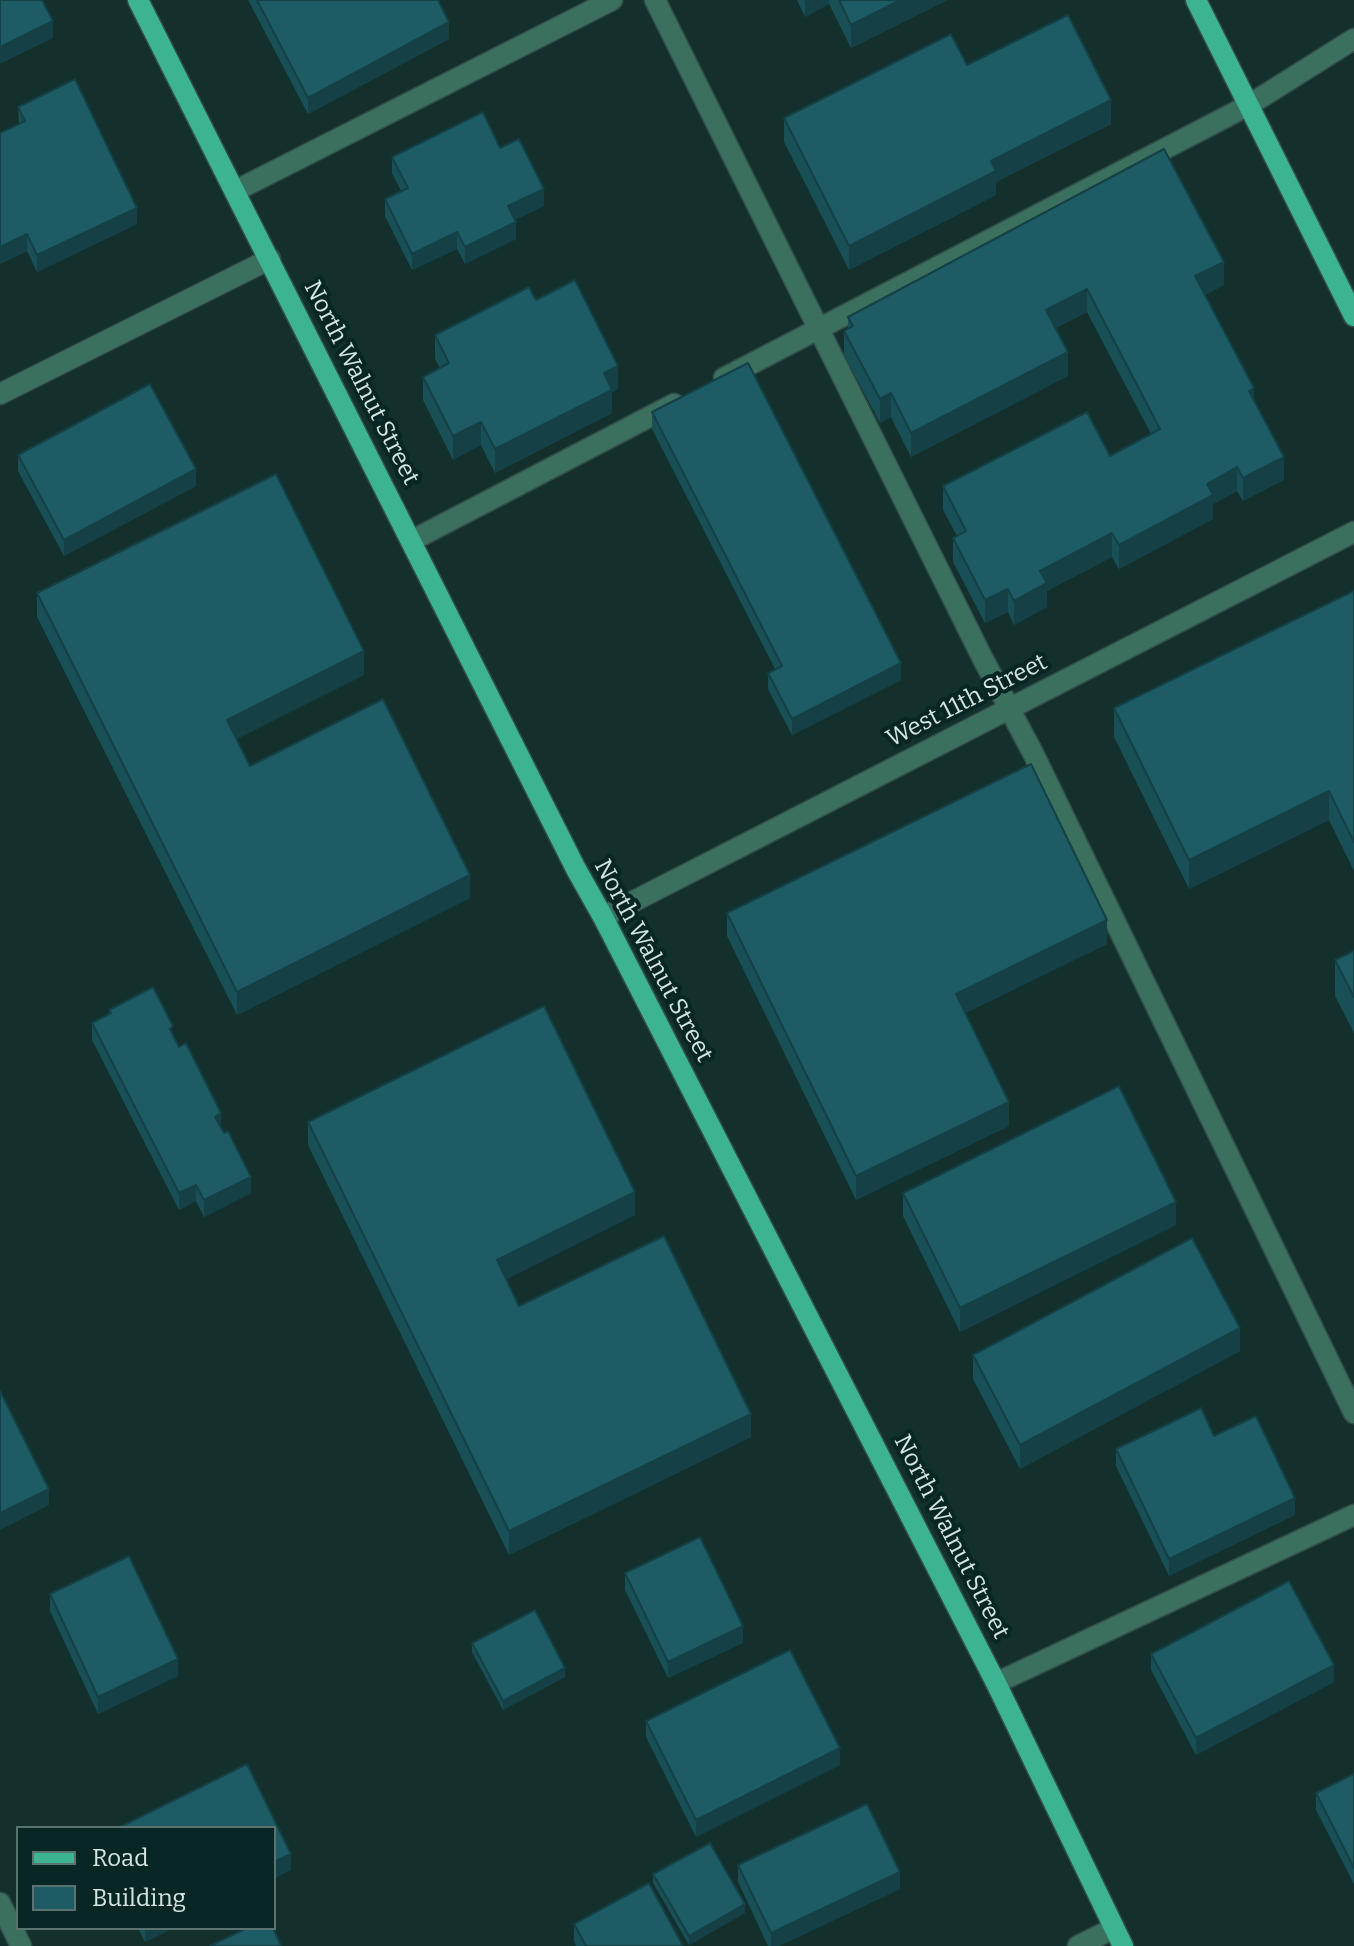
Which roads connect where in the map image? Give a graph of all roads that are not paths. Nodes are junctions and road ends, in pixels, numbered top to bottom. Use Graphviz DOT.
graph roads {
  1 [pos="138,0"];
  2 [pos="612,0"];
  3 [pos="655,0"];
  4 [pos="1196,0"];
  5 [pos="1354,39"];
  6 [pos="1249,105"];
  7 [pos="235,191"];
  8 [pos="270,259"];
  9 [pos="1354,316"];
  10 [pos="818,329"];
  11 [pos="0,394"];
  12 [pos="1354,532"];
  13 [pos="411,541"];
  14 [pos="1008,709"];
  15 [pos="603,917"];
  16 [pos="1354,1413"];
  17 [pos="1354,1515"];
  18 [pos="996,1683"];
  19 [pos="0,1903"];
  20 [pos="1119,1937"];
  21 [pos="21,1946"];
  22 [pos="1078,1946"];
  1 -- 7 [label="main road, North Walnut Street"];
  2 -- 7 [label="street"];
  3 -- 10 [label="street"];
  4 -- 6 [label="main road"];
  5 -- 6 [label="street"];
  6 -- 9 [label="main road"];
  6 -- 10 [label="street"];
  7 -- 8 [label="main road, North Walnut Street"];
  8 -- 11 [label="street"];
  8 -- 13 [label="main road, North Walnut Street"];
  10 -- 13 [label="street"];
  10 -- 14 [label="street"];
  12 -- 14 [label="street, West 11th Street"];
  13 -- 15 [label="main road, North Walnut Street"];
  14 -- 15 [label="street, West 11th Street"];
  14 -- 16 [label="street"];
  15 -- 18 [label="main road, North Walnut Street"];
  17 -- 18 [label="street"];
  18 -- 20 [label="main road, North Walnut Street"];
  19 -- 21 [label="street"];
  20 -- 22 [label="street"];
}
